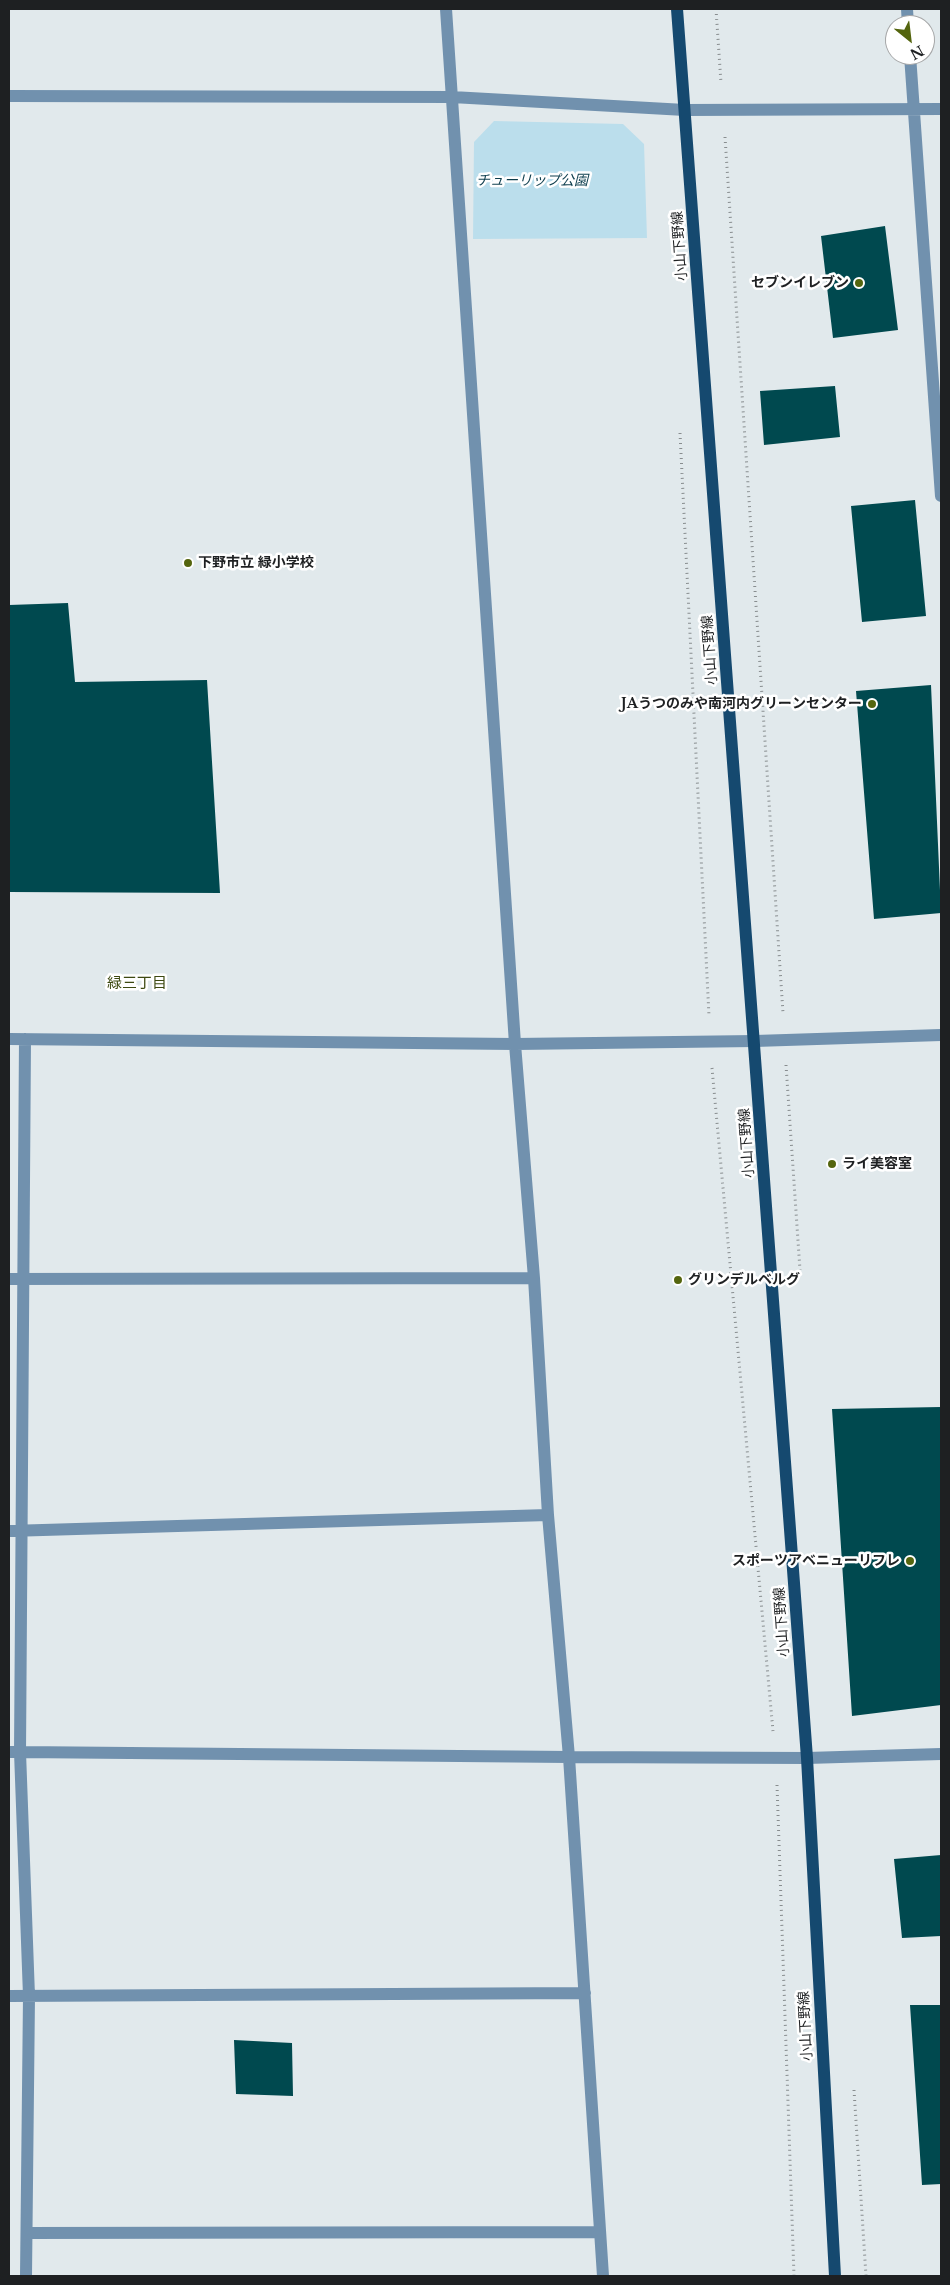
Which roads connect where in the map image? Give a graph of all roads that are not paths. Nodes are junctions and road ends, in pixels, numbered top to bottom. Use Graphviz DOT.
graph roads {
  1 [pos="446,9"];
  2 [pos="677,9"];
  3 [pos="911,65"];
  4 [pos="9,96"];
  5 [pos="452,97"];
  6 [pos="913,109"];
  7 [pos="941,109"];
  8 [pos="685,110"];
  9 [pos="941,496"];
  10 [pos="941,1035"];
  11 [pos="9,1039"];
  12 [pos="25,1040"];
  13 [pos="755,1042"];
  14 [pos="515,1044"];
  15 [pos="534,1278"];
  16 [pos="9,1279"];
  17 [pos="23,1279"];
  18 [pos="548,1515"];
  19 [pos="9,1531"];
  20 [pos="22,1531"];
  21 [pos="14,1752"];
  22 [pos="941,1754"];
  23 [pos="569,1757"];
  24 [pos="807,1758"];
  25 [pos="585,1993"];
  26 [pos="9,1996"];
  27 [pos="29,1996"];
  28 [pos="600,2232"];
  29 [pos="27,2233"];
  30 [pos="26,2276"];
  31 [pos="603,2276"];
  32 [pos="835,2276"];
  1 -- 5 [label="street"];
  2 -- 8 [label="main road, 小山下野線"];
  3 -- 6 [label="street"];
  4 -- 5 [label="street"];
  5 -- 8 [label="street"];
  5 -- 14 [label="street"];
  6 -- 7 [label="street"];
  6 -- 8 [label="street"];
  6 -- 9 [label="street"];
  8 -- 13 [label="main road, 小山下野線"];
  10 -- 13 [label="street"];
  11 -- 12 [label="street"];
  12 -- 14 [label="street"];
  12 -- 17 [label="street"];
  13 -- 14 [label="street"];
  13 -- 24 [label="main road, 小山下野線"];
  14 -- 15 [label="street"];
  15 -- 17 [label="street"];
  15 -- 18 [label="street"];
  16 -- 17 [label="street"];
  17 -- 20 [label="street"];
  18 -- 20 [label="street"];
  18 -- 23 [label="street"];
  19 -- 20 [label="street"];
  20 -- 21 [label="street"];
  21 -- 23 [label="street"];
  21 -- 27 [label="street"];
  22 -- 24 [label="street"];
  23 -- 24 [label="street"];
  23 -- 25 [label="street"];
  24 -- 32 [label="main road, 小山下野線"];
  25 -- 27 [label="street"];
  25 -- 28 [label="street"];
  26 -- 27 [label="street"];
  27 -- 29 [label="street"];
  28 -- 29 [label="street"];
  28 -- 31 [label="street"];
  29 -- 30 [label="street"];
}
